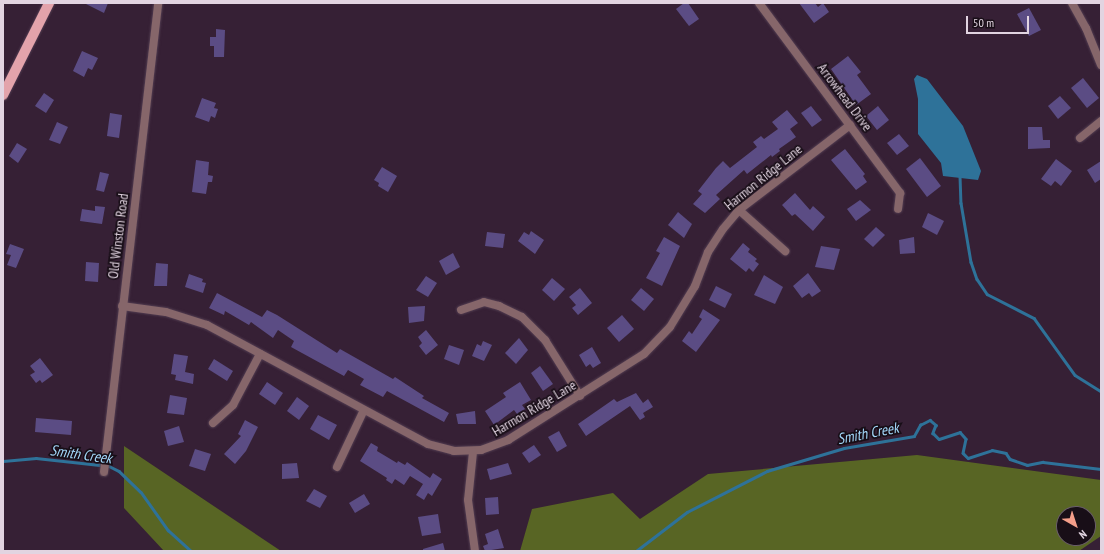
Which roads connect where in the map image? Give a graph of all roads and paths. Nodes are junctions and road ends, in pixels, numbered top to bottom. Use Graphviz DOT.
graph roads {
  1 [pos="49,3"];
  2 [pos="158,3"];
  3 [pos="759,3"];
  4 [pos="1072,3"];
  5 [pos="1101,66"];
  6 [pos="3,95"];
  7 [pos="1101,121"];
  8 [pos="850,125"];
  9 [pos="1080,138"];
  10 [pos="898,209"];
  11 [pos="739,210"];
  12 [pos="785,251"];
  13 [pos="122,306"];
  14 [pos="461,310"];
  15 [pos="260,354"];
  16 [pos="580,396"];
  17 [pos="364,410"];
  18 [pos="213,423"];
  19 [pos="473,452"];
  20 [pos="337,467"];
  21 [pos="104,472"];
  22 [pos="476,551"];
  1 -- 6 [label="main road"];
  2 -- 13 [label="street, Old Winston Road"];
  3 -- 8 [label="street, Arrowhead Drive"];
  4 -- 5 [label="street"];
  7 -- 9 [label="street"];
  8 -- 10 [label="street, Arrowhead Drive"];
  8 -- 11 [label="street, Harmon Ridge Lane"];
  11 -- 12 [label="street"];
  11 -- 16 [label="street, Harmon Ridge Lane"];
  13 -- 15 [label="street, Harmon Ridge Lane"];
  13 -- 21 [label="street, Old Winston Road"];
  14 -- 16 [label="street"];
  15 -- 17 [label="street, Harmon Ridge Lane"];
  15 -- 18 [label="street"];
  16 -- 19 [label="street, Harmon Ridge Lane"];
  17 -- 19 [label="street, Harmon Ridge Lane"];
  17 -- 20 [label="street"];
  19 -- 22 [label="street"];
}
